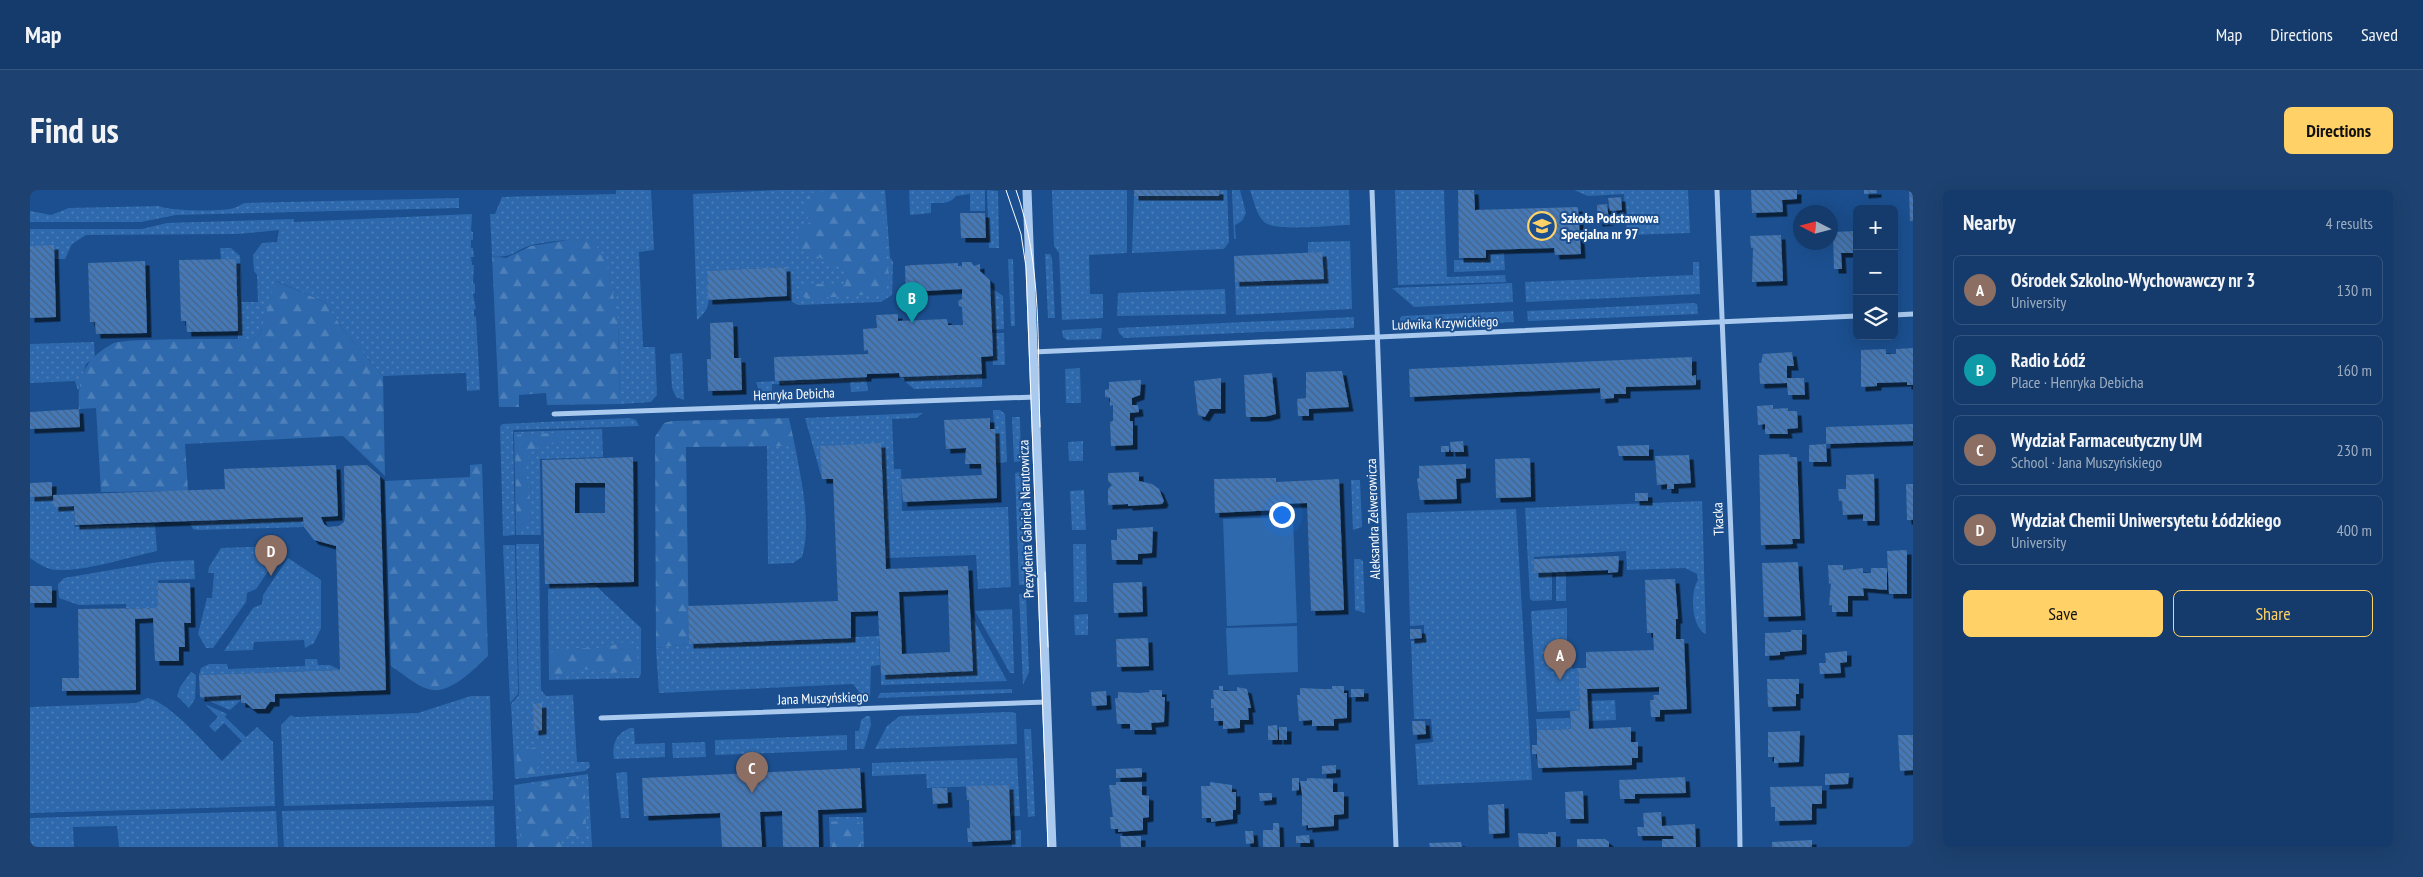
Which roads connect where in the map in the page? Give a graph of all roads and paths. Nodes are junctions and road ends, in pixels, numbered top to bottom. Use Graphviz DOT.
graph roads {
  1 [pos="1027,190"];
  2 [pos="1372,190"];
  3 [pos="1717,190"];
  4 [pos="1913,314"];
  5 [pos="1898,315"];
  6 [pos="1853,316"];
  7 [pos="1721,322"];
  8 [pos="1377,336"];
  9 [pos="1033,352"];
  10 [pos="1035,398"];
  11 [pos="554,414"];
  12 [pos="1047,702"];
  13 [pos="601,718"];
  14 [pos="1052,847"];
  15 [pos="1396,847"];
  16 [pos="1740,847"];
  1 -- 9 [label="street, Prezydenta Gabriela Narutowicza"];
  2 -- 8 [label="street, Aleksandra Zelwerowicza"];
  3 -- 7 [label="street, Tkacka"];
  4 -- 5 [label="street"];
  6 -- 7 [label="street, Ludwika Krzywickiego"];
  7 -- 8 [label="street, Ludwika Krzywickiego"];
  7 -- 16 [label="street, Tkacka"];
  8 -- 9 [label="street, Ludwika Krzywickiego"];
  8 -- 15 [label="street, Aleksandra Zelwerowicza"];
  9 -- 10 [label="street, Prezydenta Gabriela Narutowicza"];
  10 -- 11 [label="street, Henryka Debicha"];
  10 -- 12 [label="street, Prezydenta Gabriela Narutowicza"];
  12 -- 13 [label="street, Jana Muszyńskiego"];
  12 -- 14 [label="street, Prezydenta Gabriela Narutowicza"];
}
